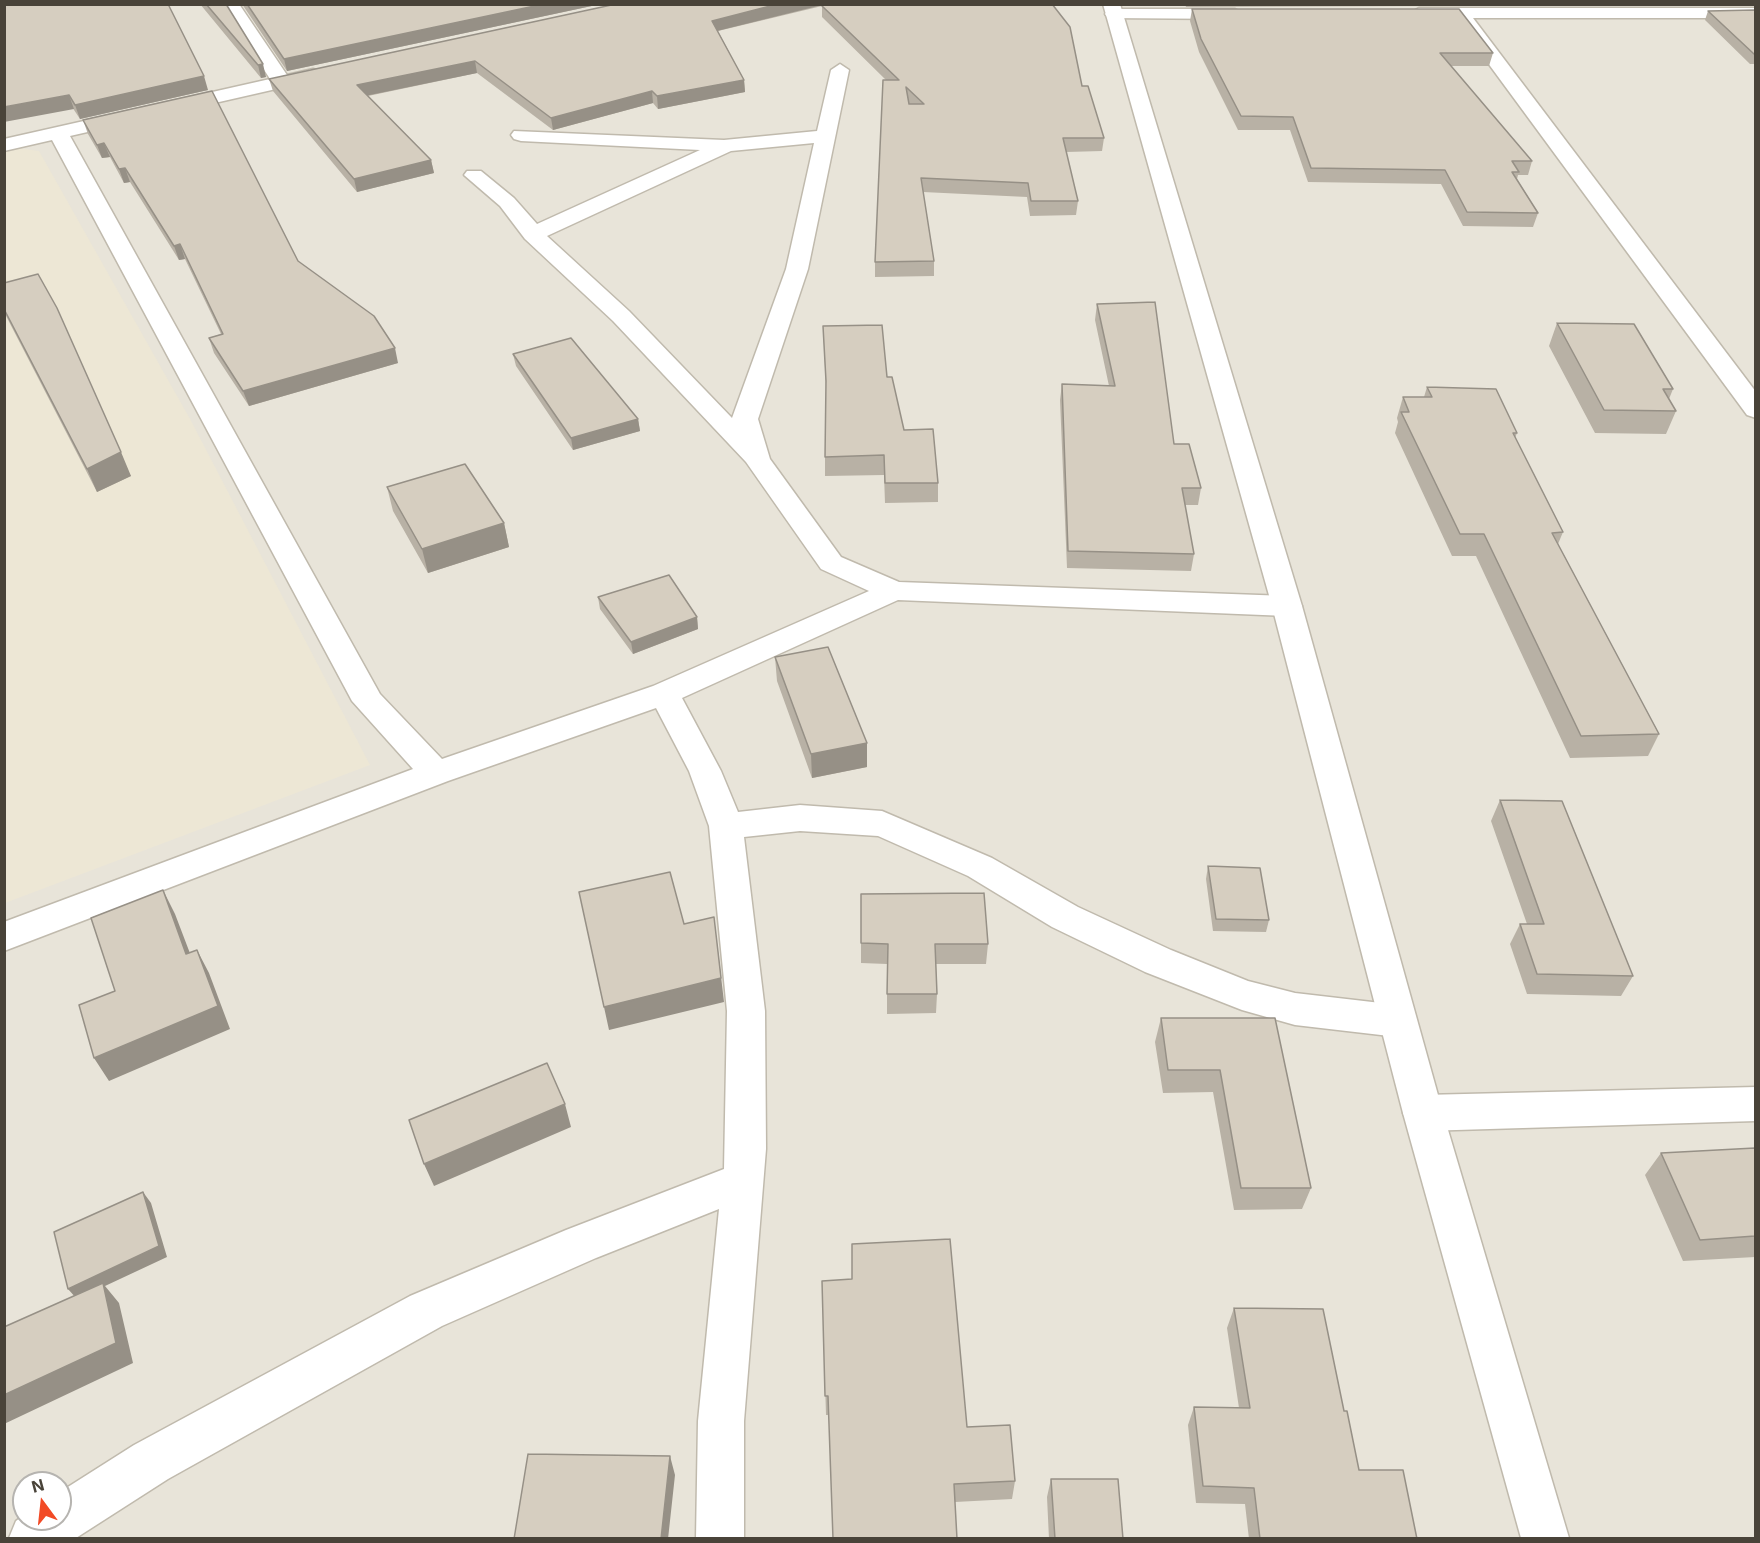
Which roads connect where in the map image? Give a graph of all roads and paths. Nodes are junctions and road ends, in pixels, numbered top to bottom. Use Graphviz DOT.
graph roads {
  1 [pos="230,4"];
  2 [pos="1112,9"];
  3 [pos="1457,9"];
  4 [pos="1401,13"];
  5 [pos="1755,13"];
  6 [pos="1257,14"];
  7 [pos="840,70"];
  8 [pos="328,71"];
  9 [pos="281,81"];
  10 [pos="58,133"];
  11 [pos="521,135"];
  12 [pos="826,135"];
  13 [pos="4,145"];
  14 [pos="727,145"];
  15 [pos="474,175"];
  16 [pos="533,234"];
  17 [pos="1755,410"];
  18 [pos="757,459"];
  19 [pos="894,591"];
  20 [pos="1287,606"];
  21 [pos="664,694"];
  22 [pos="435,773"];
  23 [pos="726,826"];
  24 [pos="4,937"];
  25 [pos="1398,1021"];
  26 [pos="1755,1104"];
  27 [pos="1423,1113"];
  28 [pos="743,1180"];
  29 [pos="33,1539"];
  30 [pos="720,1539"];
  31 [pos="1545,1539"];
  1 -- 9 [label="street"];
  2 -- 6 [label="street"];
  2 -- 20 [label="street"];
  3 -- 4 [label="street"];
  3 -- 5 [label="street"];
  3 -- 17 [label="street"];
  7 -- 12 [label="street"];
  8 -- 9 [label="street"];
  9 -- 10 [label="street"];
  10 -- 13 [label="street"];
  10 -- 22 [label="street"];
  11 -- 14 [label="street"];
  12 -- 14 [label="street"];
  12 -- 18 [label="street"];
  14 -- 16 [label="street"];
  15 -- 16 [label="street"];
  16 -- 18 [label="street"];
  18 -- 19 [label="street"];
  19 -- 20 [label="street"];
  19 -- 21 [label="street"];
  20 -- 25 [label="street"];
  21 -- 22 [label="street"];
  21 -- 23 [label="street"];
  22 -- 24 [label="street"];
  23 -- 25 [label="street"];
  23 -- 28 [label="street"];
  25 -- 27 [label="street"];
  26 -- 27 [label="street"];
  27 -- 31 [label="street"];
  28 -- 29 [label="street"];
  28 -- 30 [label="street"];
}
